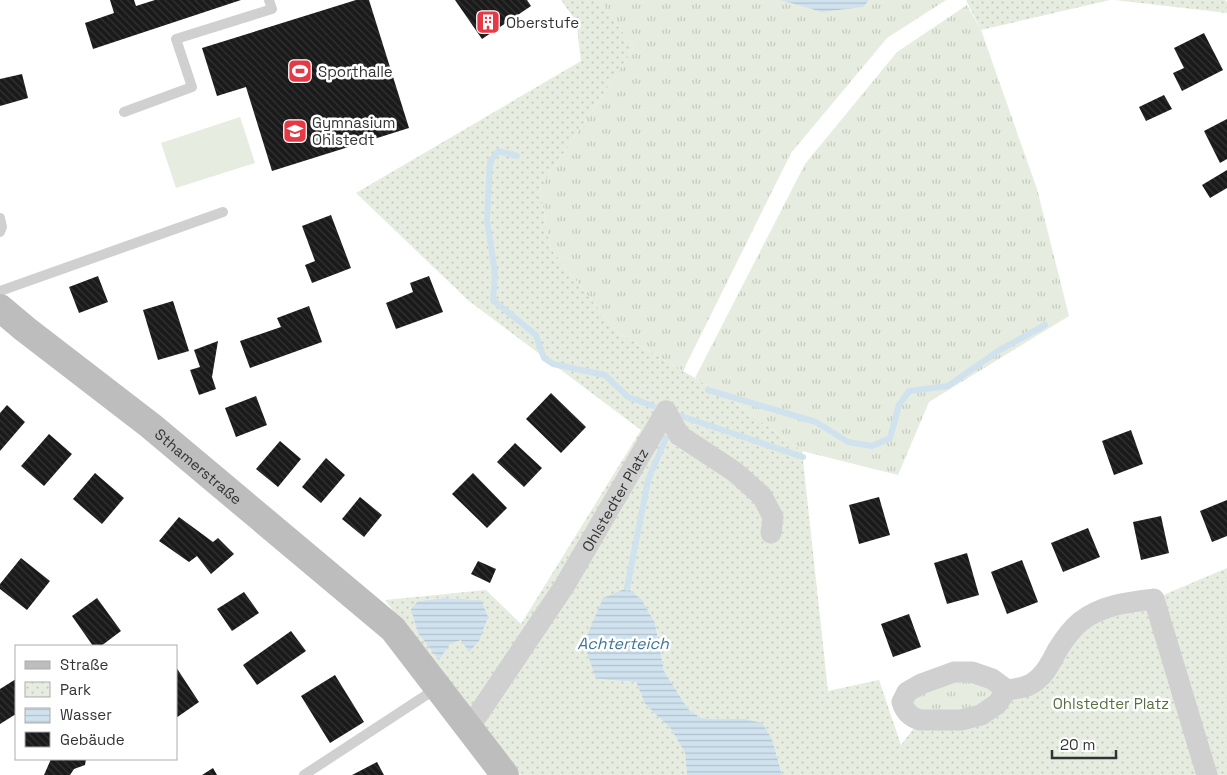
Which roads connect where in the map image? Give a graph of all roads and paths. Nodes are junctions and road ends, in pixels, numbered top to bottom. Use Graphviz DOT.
graph roads {
  1 [pos="269,0"];
  2 [pos="124,112"];
  3 [pos="223,212"];
  4 [pos="0,218"];
  5 [pos="0,232"];
  6 [pos="0,291"];
  7 [pos="0,308"];
  8 [pos="771,533"];
  9 [pos="438,687"];
  10 [pos="1007,690"];
  11 [pos="469,728"];
  12 [pos="304,775"];
  13 [pos="504,775"];
  14 [pos="1207,775"];
  1 -- 2 [label="lane"];
  3 -- 6 [label="lane"];
  4 -- 5 [label="lane"];
  7 -- 9 [label="street, Sthamerstraße"];
  8 -- 11 [label="street, Ohlstedter Platz"];
  9 -- 11 [label="street"];
  9 -- 12 [label="lane"];
  10 -- 14 [label="street"];
  11 -- 13 [label="street"];
}
